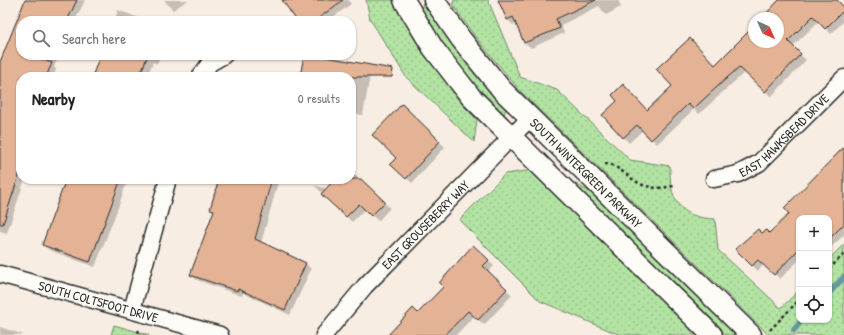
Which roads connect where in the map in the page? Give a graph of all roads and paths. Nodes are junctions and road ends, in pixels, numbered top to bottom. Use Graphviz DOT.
graph roads {
  1 [pos="404,0"];
  2 [pos="434,0"];
  3 [pos="215,60"];
  4 [pos="204,72"];
  5 [pos="844,78"];
  6 [pos="530,118"];
  7 [pos="512,137"];
  8 [pos="603,165"];
  9 [pos="714,179"];
  10 [pos="167,184"];
  11 [pos="674,186"];
  12 [pos="844,254"];
  13 [pos="832,266"];
  14 [pos="0,274"];
  15 [pos="796,303"];
  16 [pos="132,310"];
  17 [pos="220,335"];
  18 [pos="324,335"];
  19 [pos="712,335"];
  20 [pos="751,335"];
  21 [pos="765,335"];
  1 -- 7 [label="street, SOUTH WINTERGREEN PARKWAY"];
  2 -- 6 [label="street, SOUTH WINTERGREEN PARKWAY"];
  3 -- 4 [label="street"];
  5 -- 9 [label="street, EAST HAWKSBEAD DRIVE"];
  6 -- 7 [label="street, EAST GROUSEBERRY WAY"];
  6 -- 20 [label="street, SOUTH WINTERGREEN PARKWAY"];
  7 -- 18 [label="street, EAST GROUSEBERRY WAY"];
  7 -- 19 [label="street, SOUTH WINTERGREEN PARKWAY"];
  8 -- 11 [label="path"];
  10 -- 16 [label="street"];
  12 -- 13 [label="path"];
  14 -- 16 [label="street, SOUTH COLTSFOOT DRIVE"];
  15 -- 21 [label="path"];
  16 -- 17 [label="street, SOUTH COLTSFOOT DRIVE"];
}
